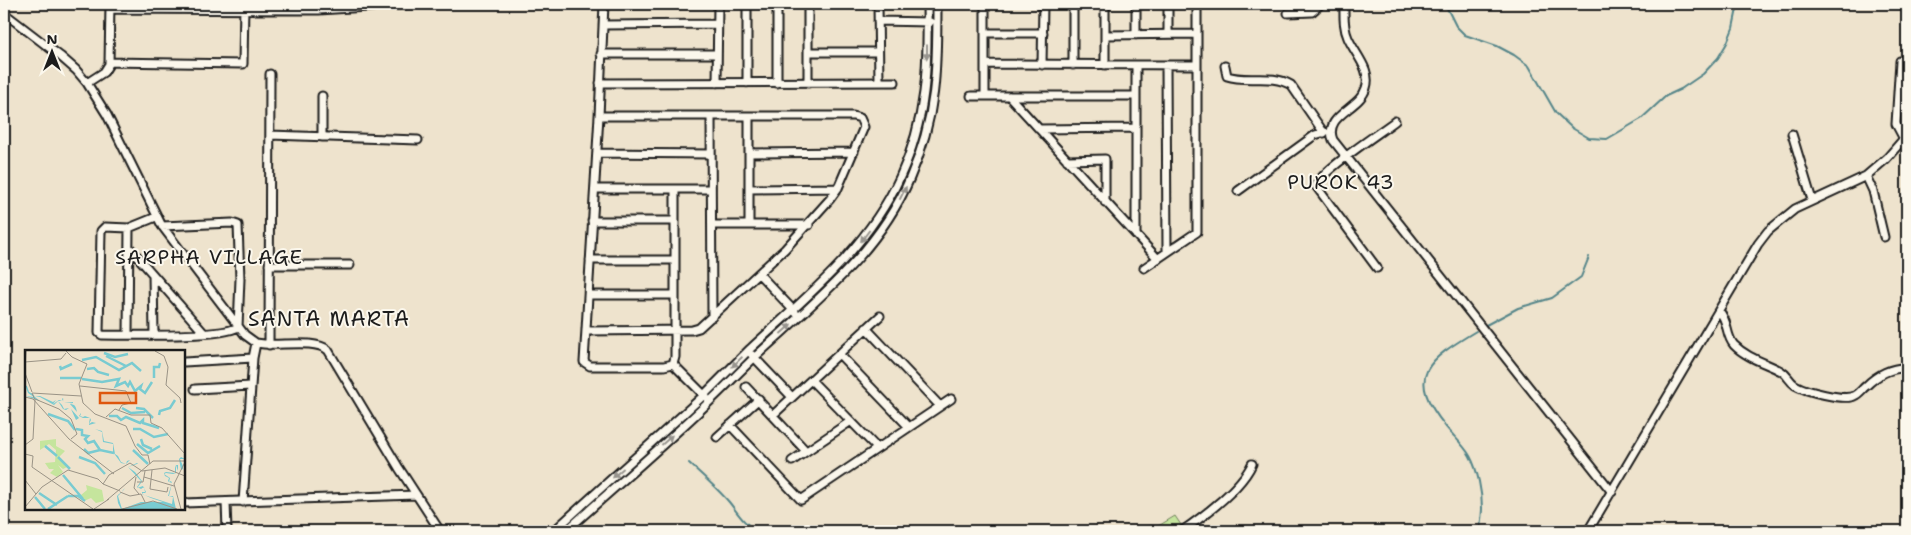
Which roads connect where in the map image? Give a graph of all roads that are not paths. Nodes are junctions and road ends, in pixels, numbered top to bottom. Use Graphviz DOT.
graph roads {
  1 [pos="415,4"];
  2 [pos="604,4"];
  3 [pos="718,4"];
  4 [pos="747,4"];
  5 [pos="777,4"];
  6 [pos="808,4"];
  7 [pos="878,4"];
  8 [pos="927,4"];
  9 [pos="937,4"];
  10 [pos="985,4"];
  11 [pos="1042,4"];
  12 [pos="1073,4"];
  13 [pos="1105,4"];
  14 [pos="1136,4"];
  15 [pos="1168,4"];
  16 [pos="1198,4"];
  17 [pos="1321,4"];
  18 [pos="1344,4"];
  19 [pos="110,6"];
  20 [pos="244,6"];
  21 [pos="4,13"];
  22 [pos="1288,13"];
  23 [pos="878,21"];
  24 [pos="927,22"];
  25 [pos="937,22"];
  26 [pos="718,24"];
  27 [pos="603,25"];
  28 [pos="985,33"];
  29 [pos="1042,33"];
  30 [pos="1136,34"];
  31 [pos="1168,34"];
  32 [pos="1197,34"];
  33 [pos="1105,35"];
  34 [pos="808,52"];
  35 [pos="878,52"];
  36 [pos="601,54"];
  37 [pos="718,54"];
  38 [pos="1900,61"];
  39 [pos="109,62"];
  40 [pos="985,64"];
  41 [pos="1042,65"];
  42 [pos="1073,65"];
  43 [pos="1105,65"];
  44 [pos="1136,65"];
  45 [pos="1166,65"];
  46 [pos="1197,65"];
  47 [pos="1225,66"];
  48 [pos="270,74"];
  49 [pos="878,82"];
  50 [pos="895,82"];
  51 [pos="87,83"];
  52 [pos="600,83"];
  53 [pos="717,83"];
  54 [pos="746,83"];
  55 [pos="777,83"];
  56 [pos="808,83"];
  57 [pos="322,96"];
  58 [pos="971,96"];
  59 [pos="986,96"];
  60 [pos="1010,96"];
  61 [pos="1136,96"];
  62 [pos="599,116"];
  63 [pos="710,116"];
  64 [pos="749,116"];
  65 [pos="1395,122"];
  66 [pos="1136,128"];
  67 [pos="1039,129"];
  68 [pos="1327,132"];
  69 [pos="1792,134"];
  70 [pos="270,135"];
  71 [pos="915,136"];
  72 [pos="322,137"];
  73 [pos="1906,137"];
  74 [pos="924,139"];
  75 [pos="418,140"];
  76 [pos="597,152"];
  77 [pos="854,152"];
  78 [pos="749,153"];
  79 [pos="711,154"];
  80 [pos="1346,157"];
  81 [pos="1067,160"];
  82 [pos="1866,176"];
  83 [pos="838,188"];
  84 [pos="595,189"];
  85 [pos="675,189"];
  86 [pos="711,189"];
  87 [pos="749,189"];
  88 [pos="1238,191"];
  89 [pos="1812,200"];
  90 [pos="1105,202"];
  91 [pos="881,212"];
  92 [pos="156,217"];
  93 [pos="889,218"];
  94 [pos="592,221"];
  95 [pos="675,221"];
  96 [pos="712,225"];
  97 [pos="749,225"];
  98 [pos="809,225"];
  99 [pos="162,226"];
  100 [pos="129,228"];
  101 [pos="1136,235"];
  102 [pos="1884,236"];
  103 [pos="129,247"];
  104 [pos="1167,252"];
  105 [pos="1158,259"];
  106 [pos="590,260"];
  107 [pos="675,260"];
  108 [pos="268,265"];
  109 [pos="350,265"];
  110 [pos="1144,268"];
  111 [pos="1377,268"];
  112 [pos="759,274"];
  113 [pos="154,275"];
  114 [pos="588,295"];
  115 [pos="675,295"];
  116 [pos="793,310"];
  117 [pos="1719,311"];
  118 [pos="712,316"];
  119 [pos="880,316"];
  120 [pos="799,317"];
  121 [pos="238,327"];
  122 [pos="866,328"];
  123 [pos="675,330"];
  124 [pos="586,331"];
  125 [pos="204,333"];
  126 [pos="154,335"];
  127 [pos="128,336"];
  128 [pos="256,342"];
  129 [pos="269,345"];
  130 [pos="748,351"];
  131 [pos="839,354"];
  132 [pos="755,357"];
  133 [pos="253,358"];
  134 [pos="185,362"];
  135 [pos="673,364"];
  136 [pos="1907,368"];
  137 [pos="811,380"];
  138 [pos="251,386"];
  139 [pos="746,386"];
  140 [pos="195,389"];
  141 [pos="703,395"];
  142 [pos="792,397"];
  143 [pos="951,399"];
  144 [pos="758,400"];
  145 [pos="710,401"];
  146 [pos="940,406"];
  147 [pos="773,415"];
  148 [pos="851,421"];
  149 [pos="730,425"];
  150 [pos="909,427"];
  151 [pos="717,436"];
  152 [pos="877,448"];
  153 [pos="806,451"];
  154 [pos="792,460"];
  155 [pos="1252,464"];
  156 [pos="1612,492"];
  157 [pos="416,495"];
  158 [pos="226,502"];
  159 [pos="243,502"];
  160 [pos="185,503"];
  161 [pos="227,531"];
  162 [pos="440,531"];
  163 [pos="554,531"];
  164 [pos="566,531"];
  165 [pos="1182,531"];
  166 [pos="1588,531"];
  1 -- 20 [label="street"];
  2 -- 27 [label="street"];
  3 -- 26 [label="street"];
  4 -- 54 [label="street"];
  5 -- 55 [label="street"];
  6 -- 34 [label="street"];
  7 -- 23 [label="street"];
  8 -- 24 [label="street"];
  9 -- 25 [label="street"];
  10 -- 28 [label="street"];
  11 -- 29 [label="street"];
  12 -- 42 [label="street"];
  13 -- 33 [label="street"];
  14 -- 30 [label="street"];
  15 -- 31 [label="street"];
  16 -- 32 [label="street"];
  17 -- 22 [label="street"];
  18 -- 68 [label="street"];
  19 -- 20 [label="street"];
  19 -- 39 [label="street"];
  20 -- 39 [label="street"];
  21 -- 51 [label="street"];
  23 -- 24 [label="street"];
  23 -- 35 [label="street"];
  24 -- 25 [label="street"];
  24 -- 71 [label="street, one-way"];
  25 -- 74 [label="street"];
  26 -- 27 [label="street"];
  26 -- 37 [label="street"];
  27 -- 36 [label="street"];
  28 -- 29 [label="street"];
  28 -- 40 [label="street"];
  29 -- 41 [label="street"];
  30 -- 31 [label="street"];
  30 -- 33 [label="street"];
  31 -- 32 [label="street"];
  32 -- 46 [label="street"];
  33 -- 43 [label="street"];
  34 -- 35 [label="street"];
  34 -- 56 [label="street"];
  35 -- 49 [label="street"];
  36 -- 37 [label="street"];
  36 -- 52 [label="street"];
  37 -- 53 [label="street"];
  38 -- 73 [label="street"];
  39 -- 51 [label="street"];
  40 -- 41 [label="street"];
  40 -- 59 [label="street"];
  41 -- 42 [label="street"];
  42 -- 43 [label="street"];
  43 -- 44 [label="street"];
  44 -- 45 [label="street"];
  44 -- 61 [label="street"];
  45 -- 46 [label="street"];
  45 -- 104 [label="street"];
  46 -- 104 [label="street"];
  47 -- 68 [label="street"];
  48 -- 70 [label="street"];
  49 -- 50 [label="street"];
  49 -- 56 [label="street"];
  51 -- 92 [label="street"];
  52 -- 53 [label="street"];
  52 -- 62 [label="street"];
  53 -- 54 [label="street"];
  54 -- 55 [label="street"];
  55 -- 56 [label="street"];
  57 -- 72 [label="street"];
  58 -- 59 [label="street"];
  59 -- 60 [label="street"];
  60 -- 61 [label="street"];
  60 -- 67 [label="street"];
  61 -- 66 [label="street"];
  62 -- 63 [label="street"];
  62 -- 76 [label="street"];
  63 -- 64 [label="street"];
  63 -- 79 [label="street"];
  64 -- 77 [label="street"];
  64 -- 78 [label="street"];
  65 -- 80 [label="street"];
  66 -- 67 [label="street"];
  66 -- 101 [label="street"];
  67 -- 81 [label="street"];
  68 -- 80 [label="street"];
  68 -- 88 [label="street"];
  69 -- 89 [label="street"];
  70 -- 72 [label="street"];
  70 -- 108 [label="street"];
  71 -- 74 [label="street"];
  71 -- 91 [label="street"];
  72 -- 75 [label="street"];
  73 -- 82 [label="street"];
  93 -- 74 [label="street, one-way"];
  76 -- 79 [label="street"];
  76 -- 84 [label="street"];
  77 -- 78 [label="street"];
  77 -- 83 [label="street"];
  78 -- 87 [label="street"];
  79 -- 86 [label="street"];
  80 -- 111 [label="street"];
  80 -- 156 [label="street"];
  81 -- 90 [label="street"];
  81 -- 90 [label="street"];
  82 -- 89 [label="street"];
  82 -- 102 [label="street"];
  83 -- 87 [label="street"];
  83 -- 98 [label="street"];
  84 -- 85 [label="street"];
  84 -- 94 [label="street"];
  85 -- 86 [label="street"];
  85 -- 95 [label="street"];
  86 -- 96 [label="street"];
  87 -- 97 [label="street"];
  89 -- 117 [label="street"];
  90 -- 101 [label="street"];
  91 -- 93 [label="street"];
  91 -- 116 [label="street, one-way"];
  92 -- 99 [label="street"];
  92 -- 100 [label="street"];
  93 -- 120 [label="street"];
  94 -- 95 [label="street"];
  94 -- 106 [label="street"];
  95 -- 107 [label="street"];
  96 -- 97 [label="street"];
  96 -- 118 [label="street"];
  97 -- 98 [label="street"];
  98 -- 112 [label="street"];
  99 -- 121 [label="street"];
  99 -- 121 [label="street"];
  100 -- 103 [label="street"];
  100 -- 127 [label="street"];
  101 -- 105 [label="street"];
  103 -- 113 [label="street"];
  103 -- 127 [label="street"];
  104 -- 105 [label="street"];
  105 -- 110 [label="street"];
  106 -- 107 [label="street"];
  106 -- 114 [label="street"];
  107 -- 115 [label="street"];
  108 -- 109 [label="street"];
  108 -- 129 [label="street"];
  112 -- 116 [label="street"];
  112 -- 118 [label="street"];
  113 -- 125 [label="street"];
  113 -- 126 [label="street"];
  114 -- 115 [label="street"];
  114 -- 124 [label="street"];
  115 -- 123 [label="street"];
  116 -- 120 [label="street"];
  116 -- 130 [label="street"];
  117 -- 136 [label="street"];
  117 -- 156 [label="street"];
  118 -- 123 [label="street"];
  119 -- 122 [label="street"];
  132 -- 120 [label="street, one-way"];
  121 -- 125 [label="street"];
  121 -- 128 [label="street"];
  122 -- 131 [label="street"];
  122 -- 146 [label="street"];
  123 -- 124 [label="street"];
  123 -- 135 [label="street"];
  124 -- 135 [label="street"];
  125 -- 126 [label="street"];
  126 -- 127 [label="street"];
  128 -- 129 [label="street"];
  128 -- 133 [label="street"];
  129 -- 157 [label="street"];
  130 -- 132 [label="street"];
  130 -- 141 [label="street, one-way"];
  131 -- 137 [label="street"];
  131 -- 150 [label="street"];
  132 -- 142 [label="street"];
  132 -- 145 [label="street"];
  133 -- 134 [label="street"];
  133 -- 138 [label="street"];
  135 -- 141 [label="street"];
  137 -- 142 [label="street"];
  137 -- 148 [label="street"];
  138 -- 140 [label="street"];
  138 -- 159 [label="street"];
  139 -- 144 [label="street"];
  141 -- 145 [label="street"];
  141 -- 163 [label="street, one-way"];
  142 -- 147 [label="street"];
  143 -- 146 [label="street"];
  144 -- 147 [label="street"];
  144 -- 149 [label="street"];
  164 -- 145 [label="street, one-way"];
  146 -- 150 [label="street"];
  147 -- 153 [label="street"];
  148 -- 152 [label="street"];
  148 -- 153 [label="street"];
  149 -- 151 [label="street"];
  149 -- 152 [label="street"];
  150 -- 152 [label="street"];
  153 -- 154 [label="street"];
  155 -- 165 [label="street"];
  156 -- 166 [label="street"];
  157 -- 159 [label="street"];
  157 -- 162 [label="street"];
  158 -- 159 [label="street"];
  158 -- 160 [label="street"];
  158 -- 161 [label="street"];
}
